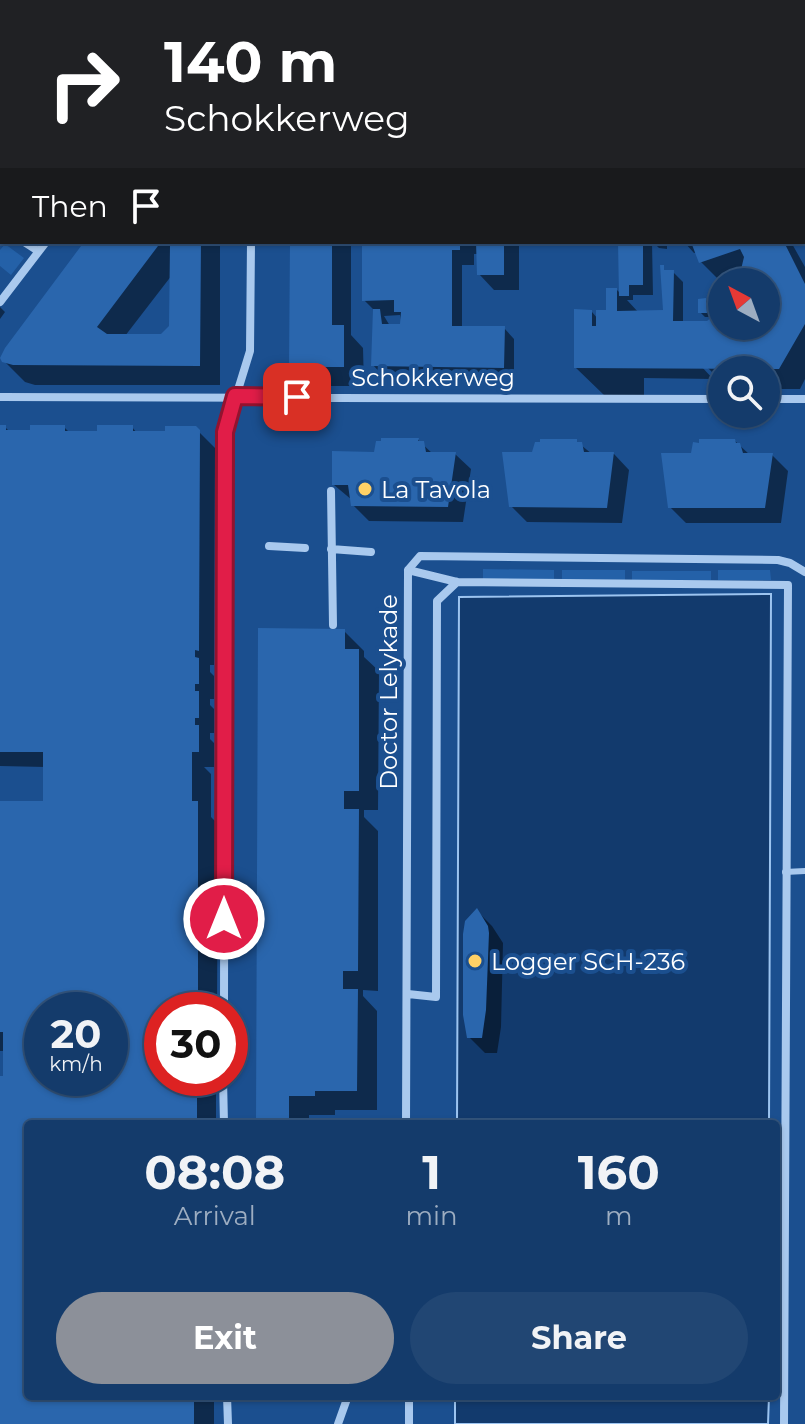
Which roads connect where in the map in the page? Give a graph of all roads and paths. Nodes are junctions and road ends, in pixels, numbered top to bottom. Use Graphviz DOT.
graph roads {
  1 [pos="27,244"];
  2 [pos="44,244"];
  3 [pos="251,244"];
  4 [pos="38,251"];
  5 [pos="0,302"];
  6 [pos="235,396"];
  7 [pos="0,397"];
  8 [pos="708,399"];
  9 [pos="780,399"];
  10 [pos="805,399"];
  11 [pos="331,491"];
  12 [pos="269,546"];
  13 [pos="305,548"];
  14 [pos="331,549"];
  15 [pos="371,552"];
  16 [pos="408,570"];
  17 [pos="805,572"];
  18 [pos="457,582"];
  19 [pos="333,625"];
  20 [pos="805,871"];
  21 [pos="785,872"];
  22 [pos="224,992"];
  23 [pos="408,994"];
  24 [pos="223,1096"];
  25 [pos="224,1120"];
  26 [pos="406,1120"];
  27 [pos="227,1400"];
  28 [pos="347,1400"];
  29 [pos="409,1400"];
  30 [pos="228,1424"];
  31 [pos="338,1424"];
  32 [pos="409,1424"];
  33 [pos="784,1424"];
  1 -- 4 [label="street"];
  2 -- 4 [label="street"];
  3 -- 6 [label="street"];
  4 -- 5 [label="street"];
  6 -- 7 [label="street, Schokkerweg"];
  6 -- 8 [label="street, Schokkerweg"];
  6 -- 22 [label="street"];
  9 -- 10 [label="street"];
  11 -- 14 [label="street"];
  12 -- 13 [label="street"];
  14 -- 15 [label="street"];
  14 -- 19 [label="street"];
  16 -- 17 [label="street, Doctor Lelykade"];
  16 -- 18 [label="street"];
  16 -- 23 [label="street, Doctor Lelykade"];
  18 -- 21 [label="street"];
  18 -- 23 [label="street"];
  20 -- 21 [label="lane"];
  21 -- 33 [label="street"];
  23 -- 26 [label="street, Doctor Lelykade"];
  24 -- 25 [label="street"];
  27 -- 30 [label="street"];
  28 -- 31 [label="street"];
  29 -- 32 [label="street"];
}
